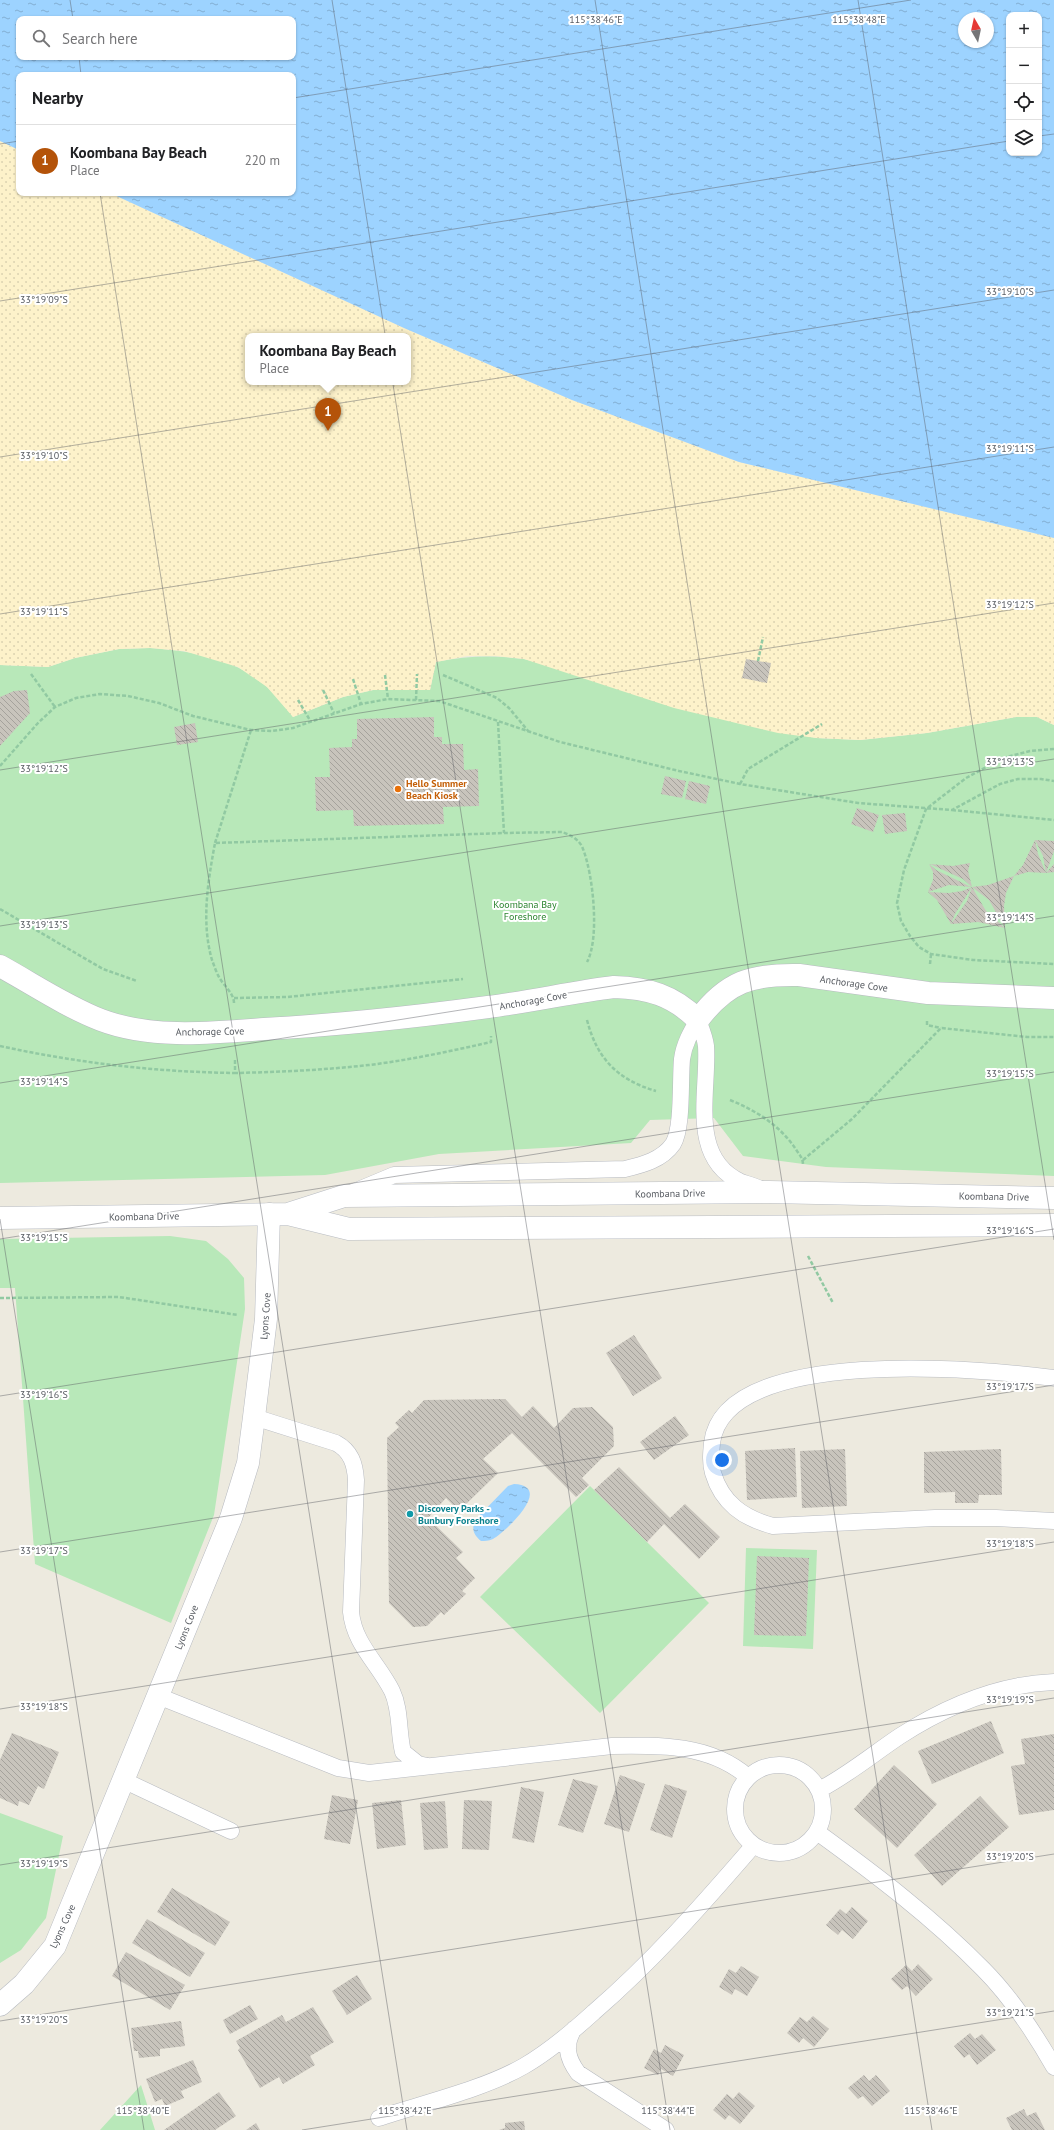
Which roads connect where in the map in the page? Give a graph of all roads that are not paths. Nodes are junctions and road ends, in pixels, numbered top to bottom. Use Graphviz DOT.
graph roads {
  1 [pos="0,966"];
  2 [pos="1054,998"];
  3 [pos="698,1020"];
  4 [pos="769,1192"];
  5 [pos="344,1196"];
  6 [pos="1054,1198"];
  7 [pos="279,1214"];
  8 [pos="0,1218"];
  9 [pos="1054,1225"];
  10 [pos="1054,1378"];
  11 [pos="254,1417"];
  12 [pos="1054,1521"];
  13 [pos="1054,1682"];
  14 [pos="158,1696"];
  15 [pos="429,1767"];
  16 [pos="748,1777"];
  17 [pos="123,1780"];
  18 [pos="819,1790"];
  19 [pos="231,1831"];
  20 [pos="817,1832"];
  21 [pos="753,1846"];
  22 [pos="0,2005"];
  23 [pos="574,2029"];
  24 [pos="1054,2067"];
  25 [pos="379,2118"];
  26 [pos="666,2130"];
  1 -- 3 [label="street, Anchorage Cove"];
  2 -- 3 [label="street, Anchorage Cove"];
  3 -- 4 [label="lane"];
  3 -- 5 [label="lane"];
  4 -- 5 [label="street, Koombana Drive"];
  4 -- 6 [label="street, Koombana Drive"];
  5 -- 7 [label="street, Koombana Drive"];
  7 -- 8 [label="street, Koombana Drive"];
  7 -- 9 [label="street, Koombana Drive"];
  7 -- 11 [label="street, Lyons Cove"];
  10 -- 12 [label="lane"];
  11 -- 14 [label="street, Lyons Cove"];
  11 -- 15 [label="lane"];
  13 -- 18 [label="lane"];
  14 -- 15 [label="lane"];
  14 -- 17 [label="street, Lyons Cove"];
  15 -- 16 [label="lane"];
  16 -- 18 [label="lane"];
  16 -- 21 [label="lane"];
  17 -- 19 [label="lane"];
  17 -- 22 [label="street, Lyons Cove"];
  18 -- 20 [label="lane"];
  20 -- 21 [label="lane"];
  20 -- 24 [label="lane"];
  21 -- 23 [label="lane"];
  23 -- 25 [label="lane"];
  23 -- 26 [label="lane"];
}
